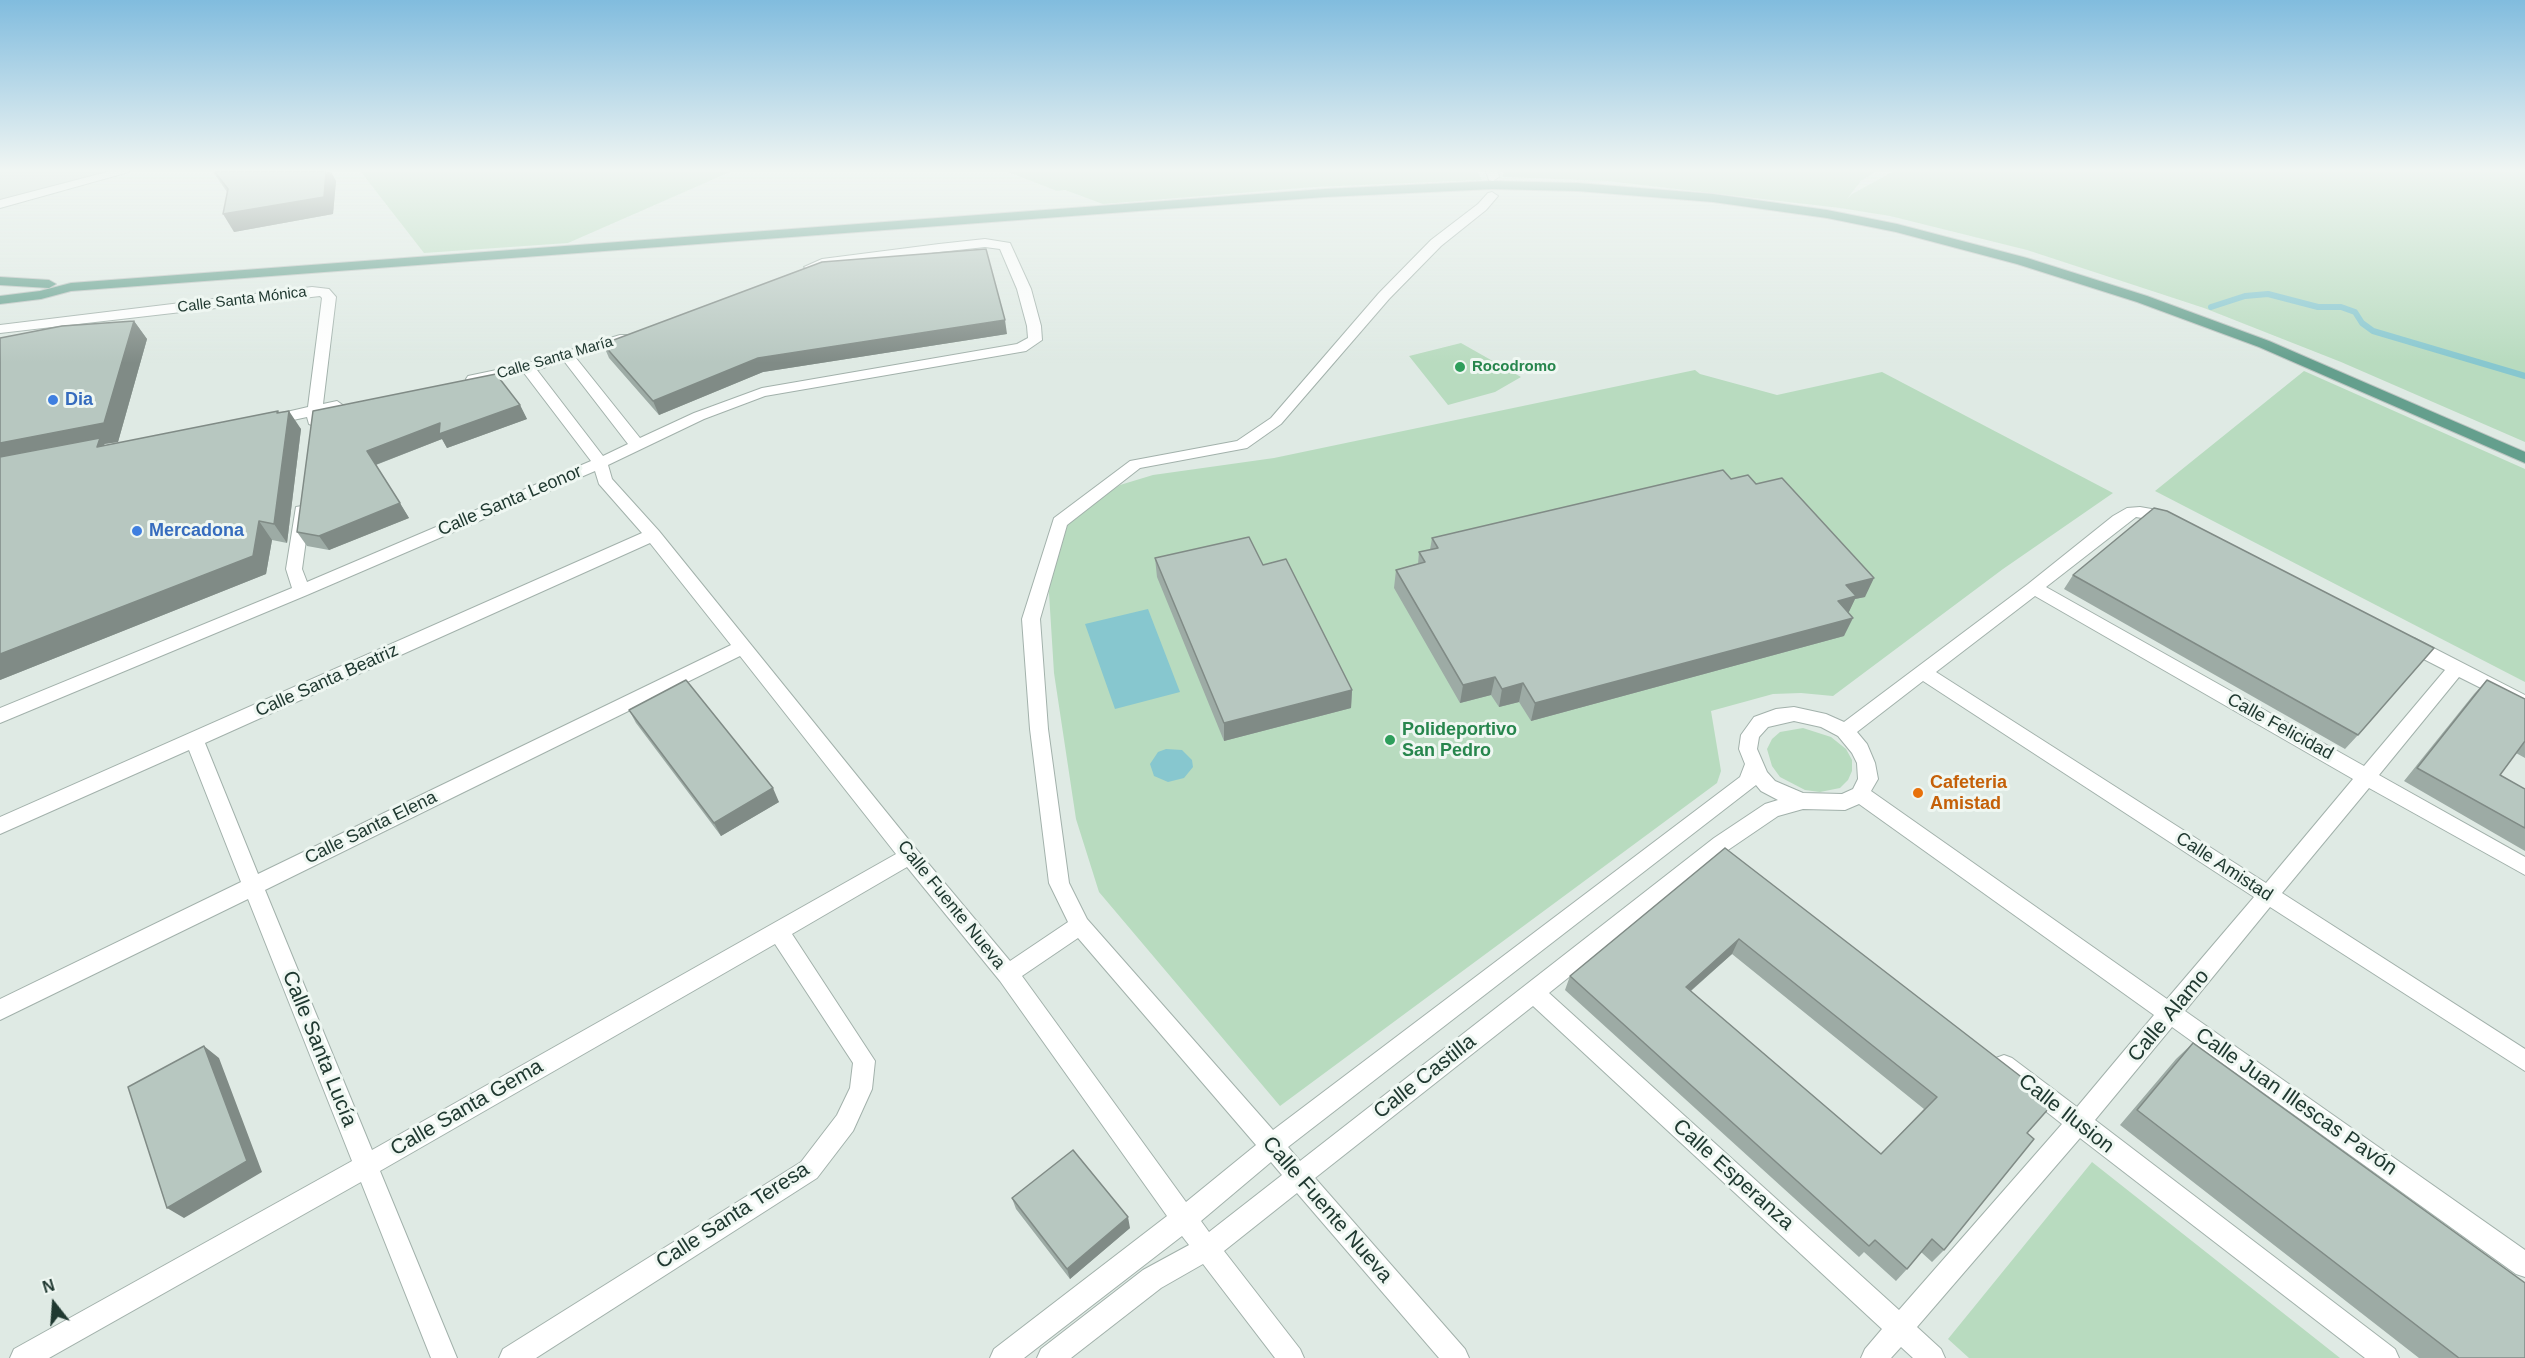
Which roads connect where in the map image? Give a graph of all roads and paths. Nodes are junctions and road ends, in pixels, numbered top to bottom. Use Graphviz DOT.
graph roads {
  1 [pos="754,235"];
  2 [pos="1446,235"];
  3 [pos="1926,235"];
  4 [pos="797,272"];
  5 [pos="0,281"];
  6 [pos="71,286"];
  7 [pos="0,300"];
  8 [pos="0,329"];
  9 [pos="634,334"];
  10 [pos="567,356"];
  11 [pos="528,368"];
  12 [pos="461,382"];
  13 [pos="349,404"];
  14 [pos="315,411"];
  15 [pos="260,422"];
  16 [pos="312,433"];
  17 [pos="637,445"];
  18 [pos="2525,458"];
  19 [pos="600,463"];
  20 [pos="304,490"];
  21 [pos="2186,530"];
  22 [pos="653,535"];
  23 [pos="2034,588"];
  24 [pos="301,591"];
  25 [pos="2395,636"];
  26 [pos="743,647"];
  27 [pos="2457,668"];
  28 [pos="1923,672"];
  29 [pos="2525,703"];
  30 [pos="0,716"];
  31 [pos="1845,731"];
  32 [pos="194,740"];
  33 [pos="1753,766"];
  34 [pos="2367,776"];
  35 [pos="1860,794"];
  36 [pos="1803,801"];
  37 [pos="0,826"];
  38 [pos="1721,844"];
  39 [pos="910,856"];
  40 [pos="1739,859"];
  41 [pos="2525,867"];
  42 [pos="252,886"];
  43 [pos="2269,896"];
  44 [pos="1080,925"];
  45 [pos="777,930"];
  46 [pos="1008,974"];
  47 [pos="1533,992"];
  48 [pos="0,1010"];
  49 [pos="2170,1013"];
  50 [pos="1984,1050"];
  51 [pos="2525,1061"];
  52 [pos="2078,1123"];
  53 [pos="1272,1148"];
  54 [pos="368,1165"];
  55 [pos="1298,1177"];
  56 [pos="1184,1219"];
  57 [pos="1207,1249"];
  58 [pos="2525,1265"];
  59 [pos="1899,1328"];
  60 [pos="23,1358"];
  61 [pos="444,1358"];
  62 [pos="512,1358"];
  63 [pos="1003,1358"];
  64 [pos="1050,1358"];
  65 [pos="1291,1358"];
  66 [pos="1456,1358"];
  67 [pos="1874,1358"];
  68 [pos="1932,1358"];
  69 [pos="2386,1358"];
  1 -- 6 [label="main road"];
  2 -- 44 [label="street, Calle Fuente Nueva"];
  3 -- 18 [label="main road"];
  4 -- 17 [label="street, Calle Santa Leonor"];
  5 -- 6 [label="main road"];
  6 -- 7 [label="main road"];
  8 -- 14 [label="street, Calle Santa Mónica"];
  9 -- 10 [label="street, Calle Santa María"];
  10 -- 11 [label="street, Calle Santa María"];
  10 -- 17 [label="street"];
  11 -- 12 [label="street, Calle Santa María"];
  11 -- 19 [label="street, Calle Fuente Nueva"];
  13 -- 14 [label="street"];
  14 -- 15 [label="street"];
  14 -- 16 [label="street, Calle Santa Mónica"];
  17 -- 19 [label="street, Calle Santa Leonor"];
  19 -- 22 [label="street, Calle Fuente Nueva"];
  19 -- 24 [label="street, Calle Santa Leonor"];
  20 -- 24 [label="street"];
  21 -- 23 [label="street"];
  22 -- 26 [label="street, Calle Fuente Nueva"];
  22 -- 32 [label="street, Calle Santa Beatriz"];
  23 -- 28 [label="street"];
  23 -- 34 [label="street, Calle Felicidad"];
  24 -- 30 [label="street, Calle Santa Leonor"];
  25 -- 27 [label="street"];
  26 -- 39 [label="street, Calle Fuente Nueva"];
  26 -- 42 [label="street, Calle Santa Elena"];
  27 -- 29 [label="street"];
  27 -- 34 [label="street, Calle Alamo"];
  28 -- 31 [label="street"];
  28 -- 43 [label="street, Calle Amistad"];
  31 -- 33 [label="street"];
  31 -- 35 [label="street"];
  32 -- 37 [label="street, Calle Santa Beatriz"];
  32 -- 42 [label="street, Calle Santa Lucía"];
  33 -- 36 [label="street"];
  33 -- 53 [label="street"];
  34 -- 41 [label="street, Calle Felicidad"];
  34 -- 43 [label="street, Calle Alamo"];
  35 -- 36 [label="street"];
  35 -- 49 [label="street, Calle Juan Illescas Pavón"];
  36 -- 38 [label="street, Calle Castilla"];
  38 -- 40 [label="street"];
  38 -- 47 [label="street, Calle Castilla"];
  39 -- 45 [label="street, Calle Santa Gema"];
  39 -- 46 [label="street, Calle Fuente Nueva"];
  42 -- 48 [label="street, Calle Santa Elena"];
  42 -- 54 [label="street, Calle Santa Lucía"];
  43 -- 49 [label="street, Calle Alamo"];
  43 -- 51 [label="street, Calle Amistad"];
  44 -- 46 [label="street"];
  44 -- 53 [label="street, Calle Fuente Nueva"];
  45 -- 54 [label="street, Calle Santa Gema"];
  45 -- 62 [label="street, Calle Santa Teresa"];
  46 -- 56 [label="street, Calle Fuente Nueva"];
  47 -- 55 [label="street, Calle Castilla"];
  47 -- 59 [label="street, Calle Esperanza"];
  49 -- 52 [label="street, Calle Alamo"];
  49 -- 58 [label="street, Calle Juan Illescas Pavón"];
  50 -- 52 [label="street, Calle Ilusion"];
  52 -- 59 [label="street, Calle Alamo"];
  52 -- 69 [label="street, Calle Ilusion"];
  53 -- 55 [label="street, Calle Fuente Nueva"];
  53 -- 56 [label="street"];
  54 -- 60 [label="street, Calle Santa Gema"];
  54 -- 61 [label="street, Calle Santa Lucía"];
  55 -- 57 [label="street, Calle Castilla"];
  55 -- 66 [label="street, Calle Fuente Nueva"];
  56 -- 57 [label="street, Calle Fuente Nueva"];
  56 -- 63 [label="street"];
  57 -- 64 [label="street, Calle Castilla"];
  57 -- 65 [label="street, Calle Fuente Nueva"];
  59 -- 67 [label="street, Calle Alamo"];
  59 -- 68 [label="street, Calle Esperanza"];
}
